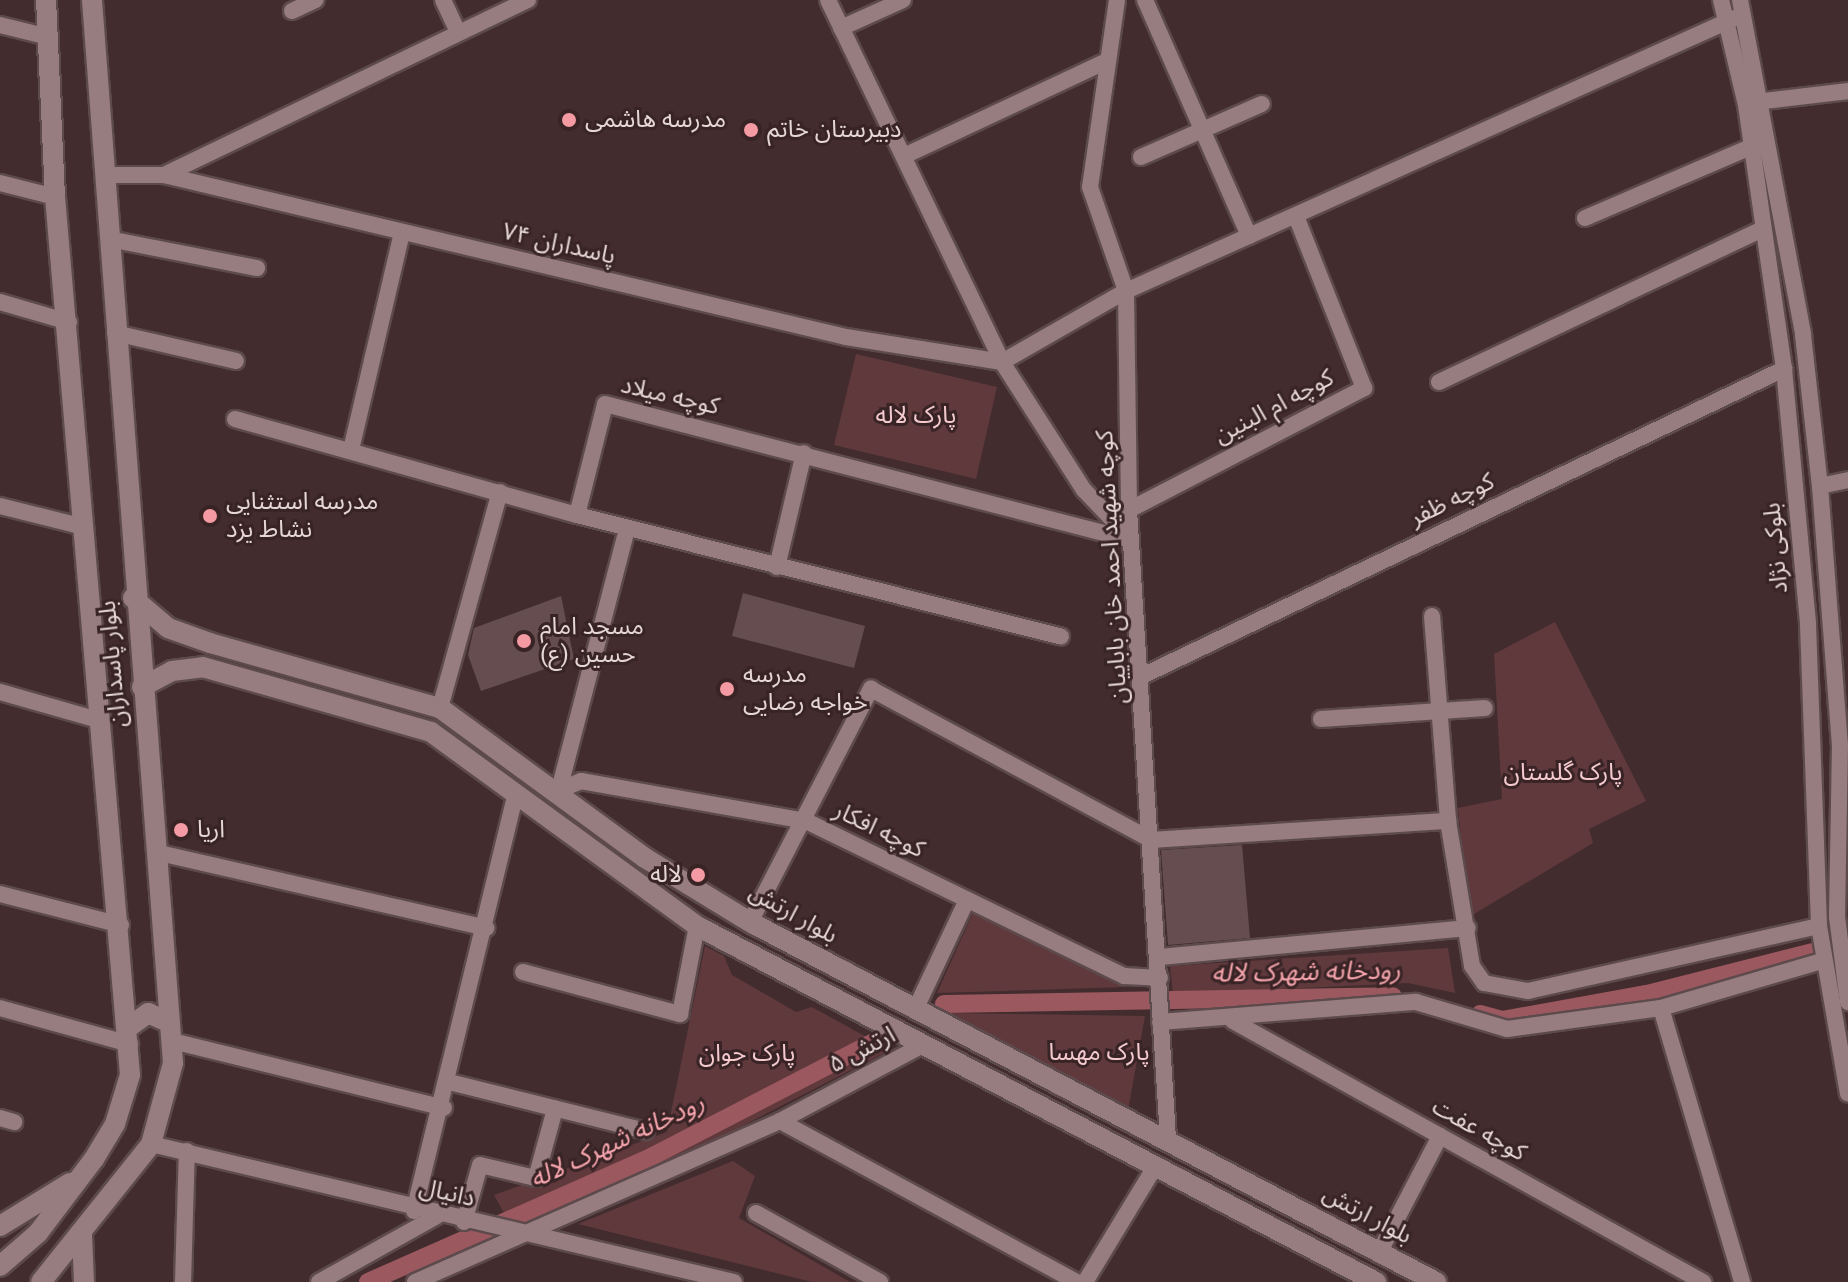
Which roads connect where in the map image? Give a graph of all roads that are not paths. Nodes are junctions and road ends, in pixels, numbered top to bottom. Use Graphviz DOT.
graph roads {
  1 [pos="46,0"];
  2 [pos="92,0"];
  3 [pos="316,0"];
  4 [pos="443,0"];
  5 [pos="528,0"];
  6 [pos="828,0"];
  7 [pos="903,0"];
  8 [pos="1117,0"];
  9 [pos="1145,0"];
  10 [pos="1721,0"];
  11 [pos="1741,7"];
  12 [pos="292,11"];
  13 [pos="1726,23"];
  14 [pos="0,25"];
  15 [pos="841,28"];
  16 [pos="458,32"];
  17 [pos="48,37"];
  18 [pos="1107,61"];
  19 [pos="1848,91"];
  20 [pos="1763,100"];
  21 [pos="1262,104"];
  22 [pos="1746,105"];
  23 [pos="1206,127"];
  24 [pos="1760,144"];
  25 [pos="904,156"];
  26 [pos="1141,157"];
  27 [pos="105,175"];
  28 [pos="164,175"];
  29 [pos="0,183"];
  30 [pos="55,197"];
  31 [pos="1296,216"];
  32 [pos="1585,218"];
  33 [pos="1763,229"];
  34 [pos="402,232"];
  35 [pos="1249,236"];
  36 [pos="109,239"];
  37 [pos="257,268"];
  38 [pos="1126,291"];
  39 [pos="0,302"];
  40 [pos="69,322"];
  41 [pos="115,333"];
  42 [pos="236,361"];
  43 [pos="1002,362"];
  44 [pos="1784,369"];
  45 [pos="1439,382"];
  46 [pos="235,419"];
  47 [pos="351,450"];
  48 [pos="804,453"];
  49 [pos="1848,480"];
  50 [pos="1820,486"];
  51 [pos="500,492"];
  52 [pos="0,506"];
  53 [pos="1129,510"];
  54 [pos="577,515"];
  55 [pos="84,527"];
  56 [pos="627,529"];
  57 [pos="1131,540"];
  58 [pos="777,567"];
  59 [pos="133,598"];
  60 [pos="1432,616"];
  61 [pos="1061,637"];
  62 [pos="1142,676"];
  63 [pos="142,687"];
  64 [pos="0,692"];
  65 [pos="440,708"];
  66 [pos="1485,708"];
  67 [pos="1440,712"];
  68 [pos="1321,719"];
  69 [pos="98,720"];
  70 [pos="1844,744"];
  71 [pos="559,790"];
  72 [pos="516,793"];
  73 [pos="544,814"];
  74 [pos="806,821"];
  75 [pos="1448,821"];
  76 [pos="1151,840"];
  77 [pos="1842,846"];
  78 [pos="155,852"];
  79 [pos="0,894"];
  80 [pos="967,900"];
  81 [pos="750,922"];
  82 [pos="121,925"];
  83 [pos="697,926"];
  84 [pos="1819,926"];
  85 [pos="486,928"];
  86 [pos="1468,928"];
  87 [pos="1160,957"];
  88 [pos="1822,961"];
  89 [pos="523,972"];
  90 [pos="1160,982"];
  91 [pos="168,995"];
  92 [pos="128,997"];
  93 [pos="1848,1002"];
  94 [pos="0,1008"];
  95 [pos="1661,1008"];
  96 [pos="915,1010"];
  97 [pos="1160,1016"];
  98 [pos="1231,1020"];
  99 [pos="171,1032"];
  100 [pos="129,1036"];
  101 [pos="919,1047"];
  102 [pos="449,1082"];
  103 [pos="1848,1094"];
  104 [pos="444,1108"];
  105 [pos="555,1109"];
  106 [pos="780,1121"];
  107 [pos="646,1131"];
  108 [pos="1440,1136"];
  109 [pos="1168,1139"];
  110 [pos="151,1144"];
  111 [pos="187,1151"];
  112 [pos="1156,1165"];
  113 [pos="80,1177"];
  114 [pos="414,1211"];
  115 [pos="756,1213"];
  116 [pos="437,1216"];
  117 [pos="471,1223"];
  118 [pos="0,1226"];
  119 [pos="82,1235"];
  120 [pos="523,1235"];
  121 [pos="1380,1251"];
  122 [pos="0,1266"];
  123 [pos="41,1282"];
  124 [pos="84,1282"];
  125 [pos="183,1282"];
  126 [pos="319,1282"];
  127 [pos="415,1282"];
  128 [pos="734,1282"];
  129 [pos="880,1282"];
  130 [pos="1076,1282"];
  131 [pos="1085,1282"];
  132 [pos="1376,1282"];
  133 [pos="1436,1282"];
  134 [pos="1703,1282"];
  135 [pos="1742,1282"];
  1 -- 17 [label="street, بلوار پاسداران"];
  2 -- 27 [label="street, بلوار پاسداران"];
  3 -- 12 [label="street"];
  4 -- 16 [label="street"];
  5 -- 16 [label="street"];
  6 -- 15 [label="street"];
  7 -- 15 [label="street"];
  8 -- 18 [label="street, کوچه شهید احمد خان باباییان"];
  9 -- 23 [label="street"];
  10 -- 13 [label="street, بلوکی نژاد"];
  11 -- 13 [label="street"];
  11 -- 20 [label="street, بلوکی نژاد"];
  13 -- 22 [label="street, بلوکی نژاد"];
  13 -- 31 [label="street"];
  14 -- 17 [label="street"];
  15 -- 25 [label="street"];
  16 -- 28 [label="street"];
  17 -- 30 [label="street, بلوار پاسداران"];
  18 -- 25 [label="street"];
  18 -- 38 [label="street, کوچه شهید احمد خان باباییان"];
  19 -- 20 [label="street"];
  20 -- 22 [label="street"];
  20 -- 24 [label="street, بلوکی نژاد"];
  21 -- 23 [label="street"];
  22 -- 24 [label="street, بلوکی نژاد"];
  23 -- 26 [label="street"];
  23 -- 35 [label="street"];
  24 -- 32 [label="street"];
  24 -- 33 [label="street, بلوکی نژاد"];
  24 -- 50 [label="street, بلوکی نژاد"];
  25 -- 43 [label="street"];
  27 -- 28 [label="street, پاسداران ۷۴"];
  27 -- 36 [label="street, بلوار پاسداران"];
  28 -- 34 [label="street, پاسداران ۷۴"];
  29 -- 30 [label="street"];
  30 -- 40 [label="street, بلوار پاسداران"];
  31 -- 35 [label="street"];
  31 -- 53 [label="street, کوچه ام البنین"];
  33 -- 44 [label="street, بلوکی نژاد"];
  33 -- 45 [label="street"];
  34 -- 43 [label="street, پاسداران ۷۴"];
  34 -- 47 [label="street"];
  35 -- 38 [label="street"];
  36 -- 37 [label="street"];
  36 -- 41 [label="street, بلوار پاسداران"];
  38 -- 43 [label="street"];
  38 -- 53 [label="street, کوچه شهید احمد خان باباییان"];
  39 -- 40 [label="street"];
  40 -- 55 [label="street, بلوار پاسداران"];
  41 -- 42 [label="street"];
  41 -- 59 [label="street, بلوار پاسداران"];
  43 -- 57 [label="street"];
  44 -- 62 [label="street, کوچه ظفر"];
  44 -- 84 [label="street, بلوکی نژاد"];
  46 -- 47 [label="street"];
  47 -- 51 [label="street"];
  48 -- 54 [label="street, کوچه میلاد"];
  48 -- 57 [label="street, کوچه میلاد"];
  48 -- 58 [label="street"];
  49 -- 50 [label="street"];
  50 -- 70 [label="street, بلوکی نژاد"];
  51 -- 54 [label="street"];
  51 -- 65 [label="street"];
  52 -- 55 [label="street"];
  53 -- 57 [label="street, کوچه شهید احمد خان باباییان"];
  54 -- 56 [label="street"];
  55 -- 69 [label="street, بلوار پاسداران"];
  56 -- 58 [label="street"];
  56 -- 71 [label="street"];
  57 -- 62 [label="street, کوچه شهید احمد خان باباییان"];
  58 -- 61 [label="street"];
  59 -- 63 [label="street, بلوار پاسداران"];
  59 -- 65 [label="street, بلوار ارتش"];
  60 -- 67 [label="street"];
  62 -- 76 [label="street, کوچه شهید احمد خان باباییان"];
  63 -- 72 [label="street"];
  63 -- 78 [label="street, بلوار پاسداران"];
  64 -- 69 [label="street"];
  65 -- 71 [label="street, بلوار ارتش"];
  66 -- 67 [label="street"];
  67 -- 68 [label="street"];
  67 -- 75 [label="street"];
  69 -- 82 [label="street, بلوار پاسداران"];
  70 -- 77 [label="street, بلوکی نژاد"];
  71 -- 73 [label="street"];
  71 -- 74 [label="street, کوچه افکار"];
  71 -- 81 [label="street, بلوار ارتش"];
  72 -- 73 [label="street"];
  72 -- 85 [label="street"];
  73 -- 83 [label="street"];
  74 -- 76 [label="street"];
  74 -- 80 [label="street, کوچه افکار"];
  74 -- 81 [label="street"];
  75 -- 76 [label="street"];
  75 -- 86 [label="street"];
  76 -- 87 [label="street, کوچه شهید احمد خان باباییان"];
  77 -- 93 [label="street, بلوکی نژاد"];
  78 -- 85 [label="street"];
  78 -- 91 [label="street, بلوار پاسداران"];
  79 -- 82 [label="street"];
  80 -- 90 [label="street, کوچه افکار"];
  80 -- 96 [label="street"];
  81 -- 96 [label="street, بلوار ارتش"];
  82 -- 92 [label="street, بلوار پاسداران"];
  83 -- 89 [label="street"];
  83 -- 101 [label="street"];
  84 -- 86 [label="street"];
  84 -- 88 [label="street, بلوکی نژاد"];
  85 -- 102 [label="street"];
  86 -- 87 [label="street"];
  87 -- 90 [label="street, کوچه شهید احمد خان باباییان"];
  88 -- 95 [label="street"];
  88 -- 103 [label="street, بلوکی نژاد"];
  90 -- 97 [label="street, کوچه شهید احمد خان باباییان"];
  91 -- 92 [label="street"];
  91 -- 99 [label="street, بلوار پاسداران"];
  92 -- 100 [label="street, بلوار پاسداران"];
  94 -- 100 [label="street"];
  95 -- 98 [label="street"];
  95 -- 135 [label="street"];
  96 -- 109 [label="street, بلوار ارتش"];
  97 -- 98 [label="street"];
  97 -- 109 [label="street, کوچه شهید احمد خان باباییان"];
  98 -- 108 [label="street, کوچه عفت"];
  99 -- 100 [label="street"];
  99 -- 104 [label="street"];
  99 -- 110 [label="street, بلوار پاسداران"];
  100 -- 113 [label="street, بلوار پاسداران"];
  101 -- 106 [label="street, ارتش ۵"];
  101 -- 112 [label="street"];
  102 -- 104 [label="street"];
  102 -- 105 [label="street"];
  104 -- 114 [label="street"];
  105 -- 107 [label="street"];
  105 -- 117 [label="street"];
  106 -- 120 [label="street, ارتش ۵"];
  106 -- 130 [label="street"];
  108 -- 121 [label="street"];
  108 -- 134 [label="street, کوچه عفت"];
  109 -- 112 [label="street"];
  109 -- 121 [label="street, بلوار ارتش"];
  110 -- 111 [label="street, دانیال"];
  110 -- 119 [label="street, بلوار پاسداران"];
  111 -- 114 [label="street, دانیال"];
  111 -- 125 [label="street"];
  112 -- 131 [label="street"];
  112 -- 132 [label="street"];
  113 -- 118 [label="street"];
  113 -- 122 [label="street, بلوار پاسداران"];
  114 -- 116 [label="street, دانیال"];
  115 -- 129 [label="street"];
  116 -- 117 [label="street, دانیال"];
  116 -- 126 [label="street"];
  117 -- 120 [label="street, دانیال"];
  119 -- 123 [label="street, بلوار پاسداران"];
  119 -- 124 [label="street"];
  120 -- 127 [label="street, ارتش ۵"];
  120 -- 128 [label="street, دانیال"];
  121 -- 133 [label="street, بلوار ارتش"];
}
